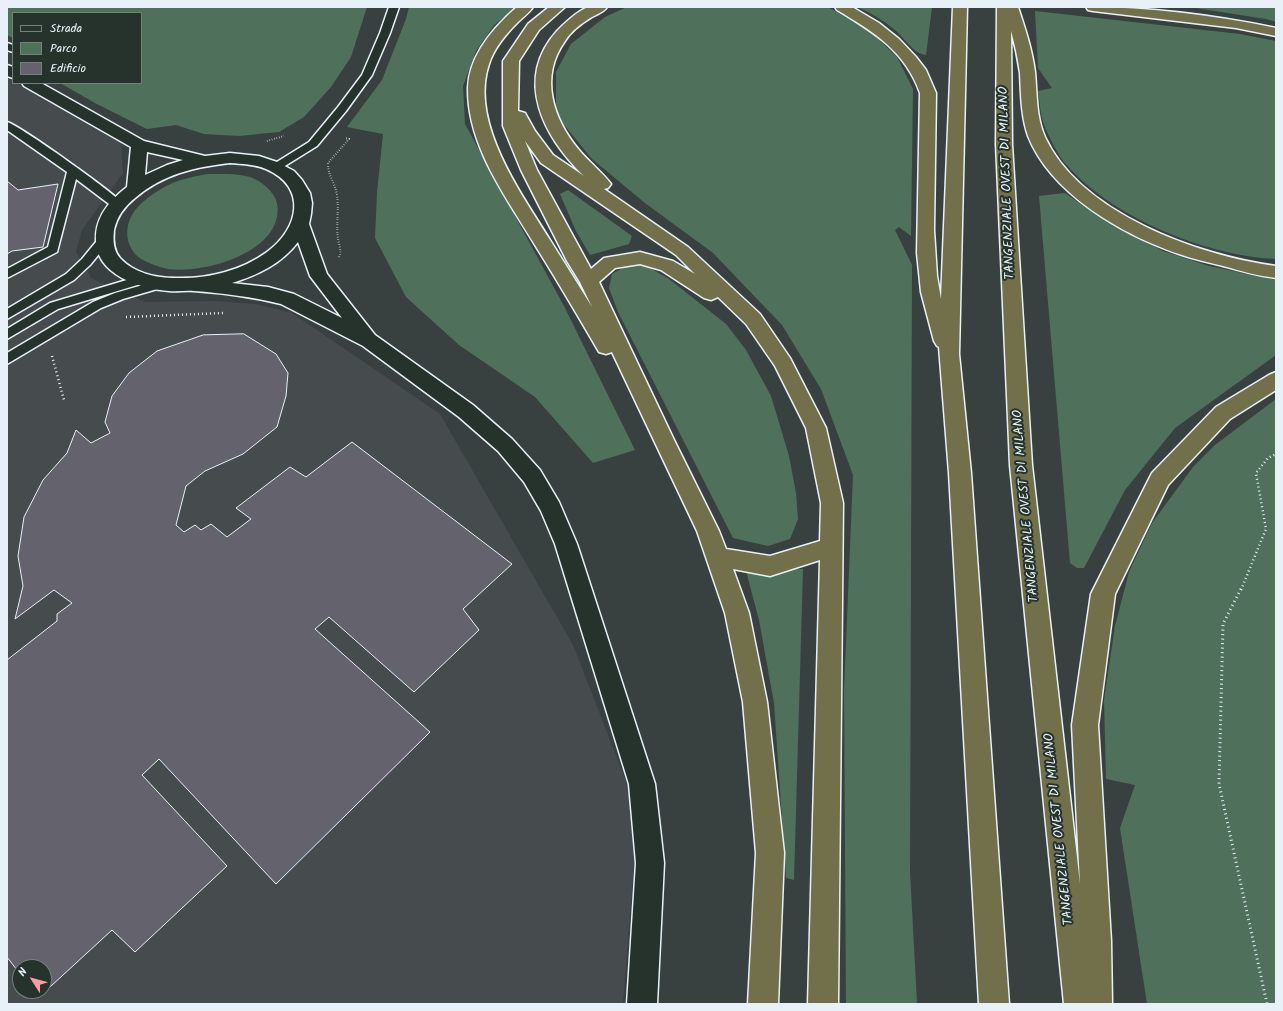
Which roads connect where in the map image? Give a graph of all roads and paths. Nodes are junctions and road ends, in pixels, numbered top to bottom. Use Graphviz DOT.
graph roads {
  1 [pos="394,7"];
  2 [pos="526,7"];
  3 [pos="558,7"];
  4 [pos="600,7"];
  5 [pos="842,7"];
  6 [pos="960,7"];
  7 [pos="1004,7"];
  8 [pos="1011,7"];
  9 [pos="1093,7"];
  10 [pos="1276,32"];
  11 [pos="32,84"];
  12 [pos="510,98"];
  13 [pos="7,125"];
  14 [pos="349,139"];
  15 [pos="139,145"];
  16 [pos="202,160"];
  17 [pos="276,168"];
  18 [pos="73,170"];
  19 [pos="135,188"];
  20 [pos="117,204"];
  21 [pos="300,224"];
  22 [pos="645,225"];
  23 [pos="104,240"];
  24 [pos="337,260"];
  25 [pos="1276,272"];
  26 [pos="7,274"];
  27 [pos="140,280"];
  28 [pos="589,281"];
  29 [pos="160,284"];
  30 [pos="196,285"];
  31 [pos="228,312"];
  32 [pos="7,315"];
  33 [pos="120,319"];
  34 [pos="753,319"];
  35 [pos="7,335"];
  36 [pos="370,341"];
  37 [pos="949,354"];
  38 [pos="7,359"];
  39 [pos="46,359"];
  40 [pos="1276,380"];
  41 [pos="64,400"];
  42 [pos="663,440"];
  43 [pos="1276,454"];
  44 [pos="831,547"];
  45 [pos="717,557"];
  46 [pos="642,1004"];
  47 [pos="763,1004"];
  48 [pos="823,1004"];
  49 [pos="994,1004"];
  50 [pos="1079,1004"];
  51 [pos="1097,1004"];
  52 [pos="1267,1004"];
  1 -- 17 [label="lane"];
  2 -- 42 [label="highway"];
  3 -- 12 [label="highway"];
  4 -- 22 [label="highway"];
  5 -- 37 [label="highway"];
  6 -- 37 [label="highway"];
  7 -- 50 [label="highway, TANGENZIALE OVEST DI MILANO"];
  8 -- 25 [label="highway"];
  9 -- 10 [label="highway"];
  11 -- 15 [label="street"];
  12 -- 22 [label="highway"];
  12 -- 28 [label="highway"];
  13 -- 18 [label="lane"];
  14 -- 24 [label="path"];
  15 -- 16 [label="street"];
  15 -- 19 [label="street"];
  16 -- 17 [label="street"];
  16 -- 19 [label="street"];
  17 -- 21 [label="street"];
  18 -- 20 [label="lane"];
  18 -- 26 [label="lane"];
  19 -- 20 [label="street"];
  20 -- 23 [label="street"];
  21 -- 30 [label="street"];
  21 -- 36 [label="street"];
  22 -- 34 [label="highway"];
  23 -- 27 [label="street"];
  23 -- 32 [label="lane"];
  27 -- 29 [label="street"];
  27 -- 35 [label="lane"];
  28 -- 34 [label="highway"];
  28 -- 42 [label="highway"];
  29 -- 30 [label="street"];
  29 -- 38 [label="lane"];
  30 -- 36 [label="street"];
  31 -- 33 [label="path"];
  34 -- 44 [label="highway"];
  36 -- 46 [label="street"];
  37 -- 49 [label="highway"];
  39 -- 41 [label="path"];
  40 -- 51 [label="highway"];
  42 -- 45 [label="highway"];
  43 -- 52 [label="path"];
  44 -- 45 [label="highway"];
  44 -- 48 [label="highway"];
  45 -- 47 [label="highway"];
}
